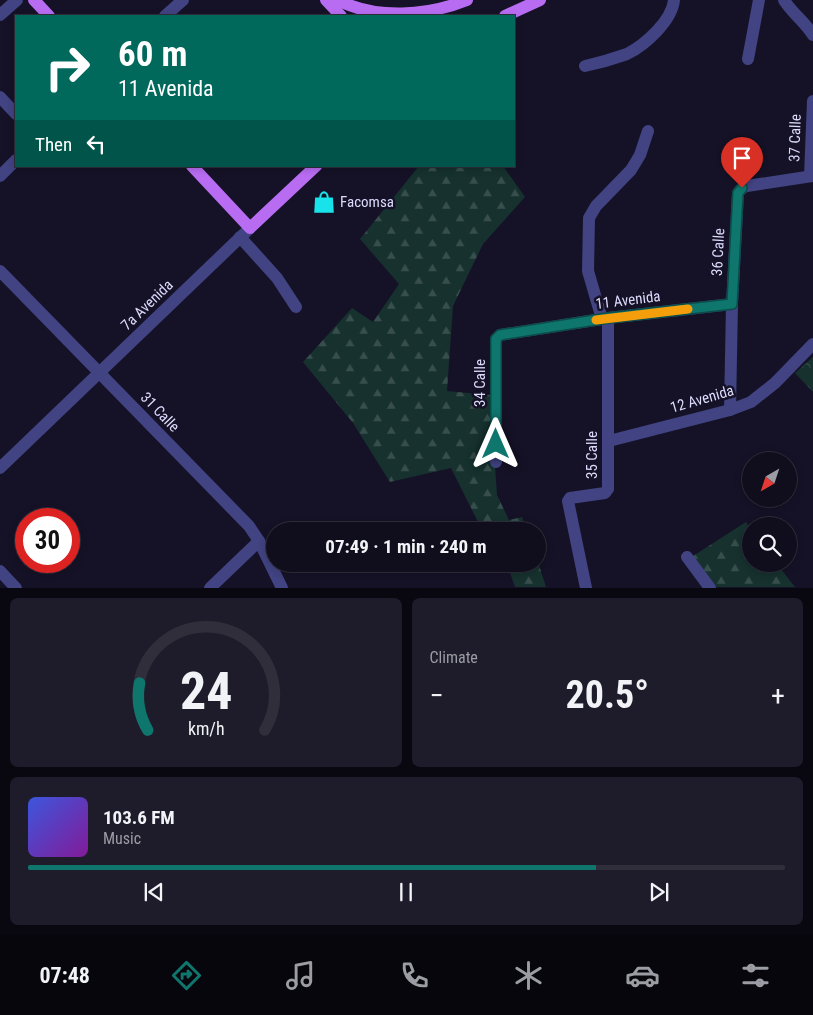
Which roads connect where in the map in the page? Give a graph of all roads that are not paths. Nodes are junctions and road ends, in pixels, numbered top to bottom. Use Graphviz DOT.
graph roads {
  1 [pos="17,0"];
  2 [pos="34,0"];
  3 [pos="183,0"];
  4 [pos="326,0"];
  5 [pos="338,0"];
  6 [pos="540,0"];
  7 [pos="674,0"];
  8 [pos="759,0"];
  9 [pos="784,0"];
  10 [pos="464,1"];
  11 [pos="351,7"];
  12 [pos="0,15"];
  13 [pos="49,15"];
  14 [pos="166,15"];
  15 [pos="340,15"];
  16 [pos="366,15"];
  17 [pos="435,15"];
  18 [pos="507,15"];
  19 [pos="813,35"];
  20 [pos="748,59"];
  21 [pos="585,66"];
  22 [pos="0,97"];
  23 [pos="813,101"];
  24 [pos="15,113"];
  25 [pos="648,131"];
  26 [pos="15,161"];
  27 [pos="193,167"];
  28 [pos="315,167"];
  29 [pos="0,176"];
  30 [pos="811,176"];
  31 [pos="250,228"];
  32 [pos="240,237"];
  33 [pos="0,271"];
  34 [pos="732,304"];
  35 [pos="296,308"];
  36 [pos="605,319"];
  37 [pos="500,335"];
  38 [pos="813,344"];
  39 [pos="100,373"];
  40 [pos="730,410"];
  41 [pos="609,441"];
  42 [pos="496,462"];
  43 [pos="0,468"];
  44 [pos="260,541"];
  45 [pos="687,557"];
  46 [pos="0,570"];
  47 [pos="16,588"];
  48 [pos="210,588"];
  49 [pos="282,588"];
  50 [pos="586,588"];
  51 [pos="710,588"];
  1 -- 12 [label="street"];
  2 -- 13 [label="main road"];
  3 -- 14 [label="street"];
  4 -- 15 [label="main road"];
  5 -- 11 [label="main road"];
  6 -- 18 [label="main road"];
  7 -- 21 [label="street"];
  8 -- 20 [label="street"];
  9 -- 19 [label="street"];
  10 -- 11 [label="main road"];
  10 -- 17 [label="main road"];
  11 -- 16 [label="main road"];
  22 -- 24 [label="street"];
  23 -- 30 [label="street, 37 Calle"];
  25 -- 36 [label="street, 35 Calle"];
  26 -- 29 [label="street"];
  27 -- 31 [label="main road"];
  28 -- 31 [label="main road, 7a Avenida"];
  30 -- 34 [label="street, 36 Calle"];
  31 -- 32 [label="street, 7a Avenida"];
  32 -- 35 [label="street"];
  32 -- 39 [label="street, 7a Avenida"];
  33 -- 39 [label="street, 31 Calle"];
  34 -- 36 [label="street, 11 Avenida"];
  34 -- 40 [label="street, 36 Calle"];
  36 -- 37 [label="street, 11 Avenida"];
  36 -- 41 [label="street, 35 Calle"];
  37 -- 42 [label="street, 34 Calle"];
  38 -- 40 [label="street, 12 Avenida"];
  39 -- 43 [label="street, 7a Avenida"];
  39 -- 44 [label="street, 31 Calle"];
  40 -- 41 [label="street, 12 Avenida"];
  41 -- 50 [label="street, 35 Calle"];
  44 -- 48 [label="street"];
  44 -- 49 [label="street, 31 Calle"];
  45 -- 51 [label="street"];
  46 -- 47 [label="street"];
}
